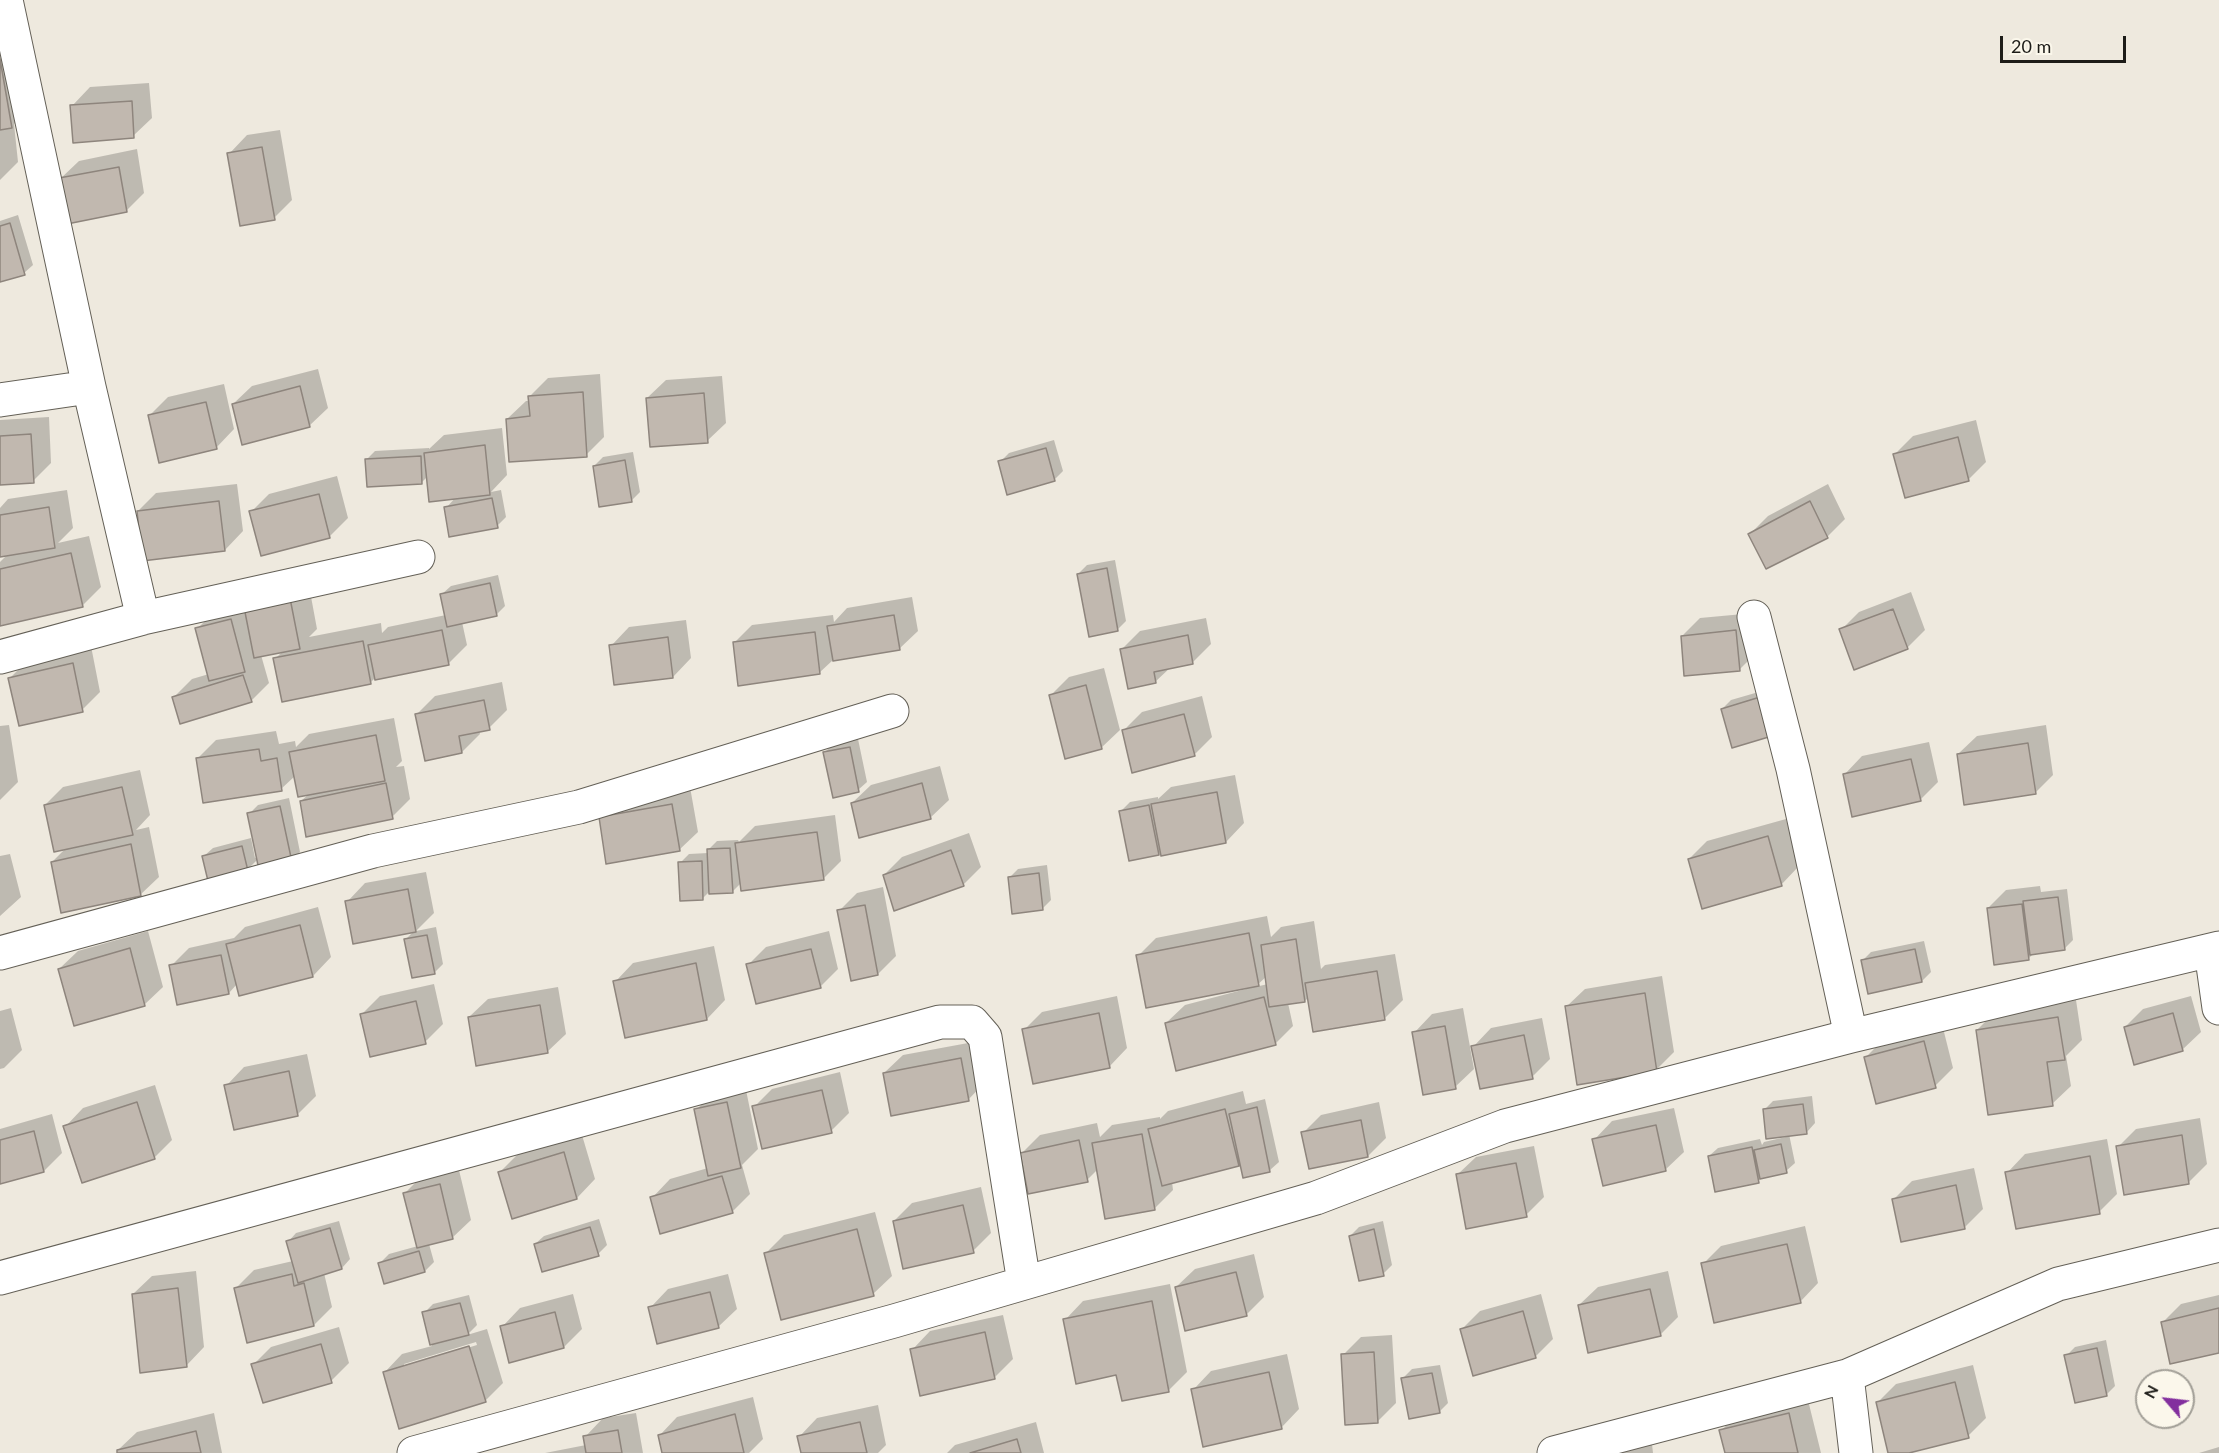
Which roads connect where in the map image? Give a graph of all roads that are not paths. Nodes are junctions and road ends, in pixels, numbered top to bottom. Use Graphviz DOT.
graph roads {
  1 [pos="6,0"];
  2 [pos="6,34"];
  3 [pos="90,387"];
  4 [pos="0,400"];
  5 [pos="418,557"];
  6 [pos="1754,617"];
  7 [pos="143,618"];
  8 [pos="0,657"];
  9 [pos="892,711"];
  10 [pos="2215,950"];
  11 [pos="0,953"];
  12 [pos="2219,1008"];
  13 [pos="1851,1036"];
  14 [pos="2219,1245"];
  15 [pos="0,1278"];
  16 [pos="1024,1283"];
  17 [pos="1847,1376"];
  18 [pos="414,1453"];
  19 [pos="1554,1453"];
  20 [pos="1856,1453"];
  1 -- 2 [label="street"];
  2 -- 3 [label="street"];
  3 -- 4 [label="street"];
  3 -- 7 [label="street"];
  5 -- 7 [label="street"];
  6 -- 13 [label="street"];
  7 -- 8 [label="street"];
  9 -- 11 [label="street"];
  10 -- 12 [label="street"];
  10 -- 13 [label="street"];
  13 -- 16 [label="street"];
  14 -- 17 [label="street"];
  15 -- 16 [label="street"];
  16 -- 18 [label="street"];
  17 -- 19 [label="street"];
  17 -- 20 [label="street"];
}
